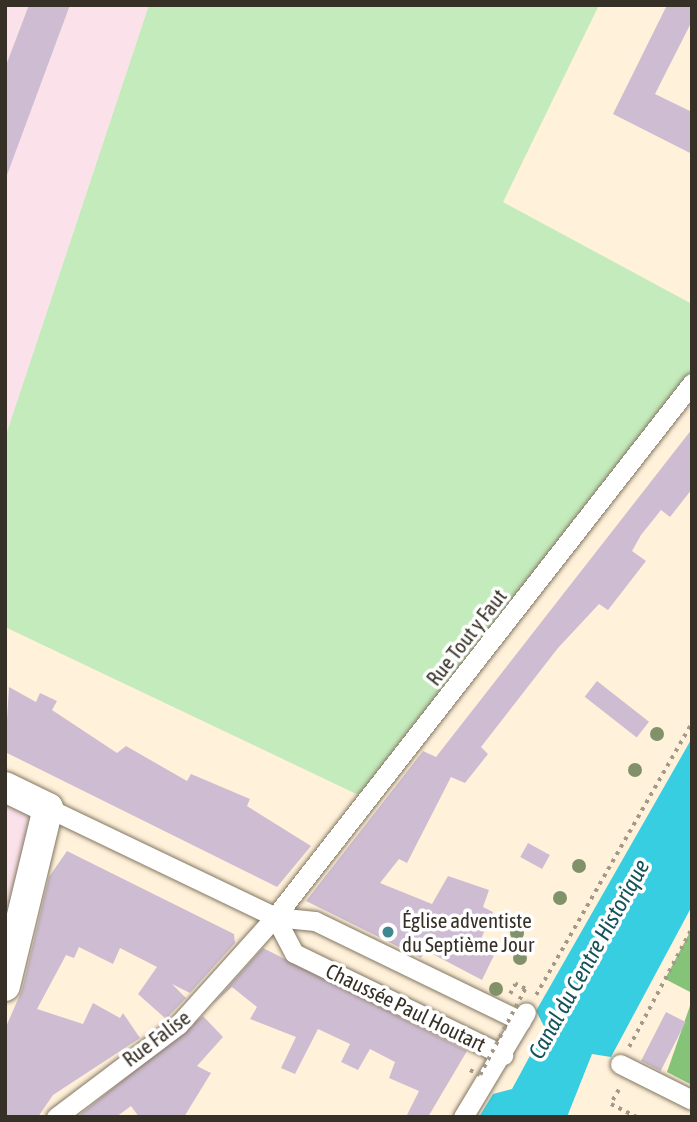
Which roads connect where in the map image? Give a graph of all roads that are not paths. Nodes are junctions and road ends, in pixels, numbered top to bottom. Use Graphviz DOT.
graph roads {
  1 [pos="692,383"];
  2 [pos="5,787"];
  3 [pos="48,808"];
  4 [pos="275,918"];
  5 [pos="5,986"];
  6 [pos="503,1055"];
  7 [pos="620,1064"];
  8 [pos="692,1100"];
  9 [pos="56,1117"];
  10 [pos="463,1117"];
  1 -- 4 [label="street, Rue Tout y Faut"];
  2 -- 3 [label="main road, Chaussée Paul Houtart"];
  3 -- 4 [label="street, Chaussée Paul Houtart"];
  3 -- 5 [label="main road"];
  4 -- 6 [label="street, Chaussée Paul Houtart"];
  4 -- 6 [label="street, Chaussée Paul Houtart"];
  4 -- 9 [label="street, Rue Falise"];
  6 -- 10 [label="street"];
  7 -- 8 [label="street"];
}
